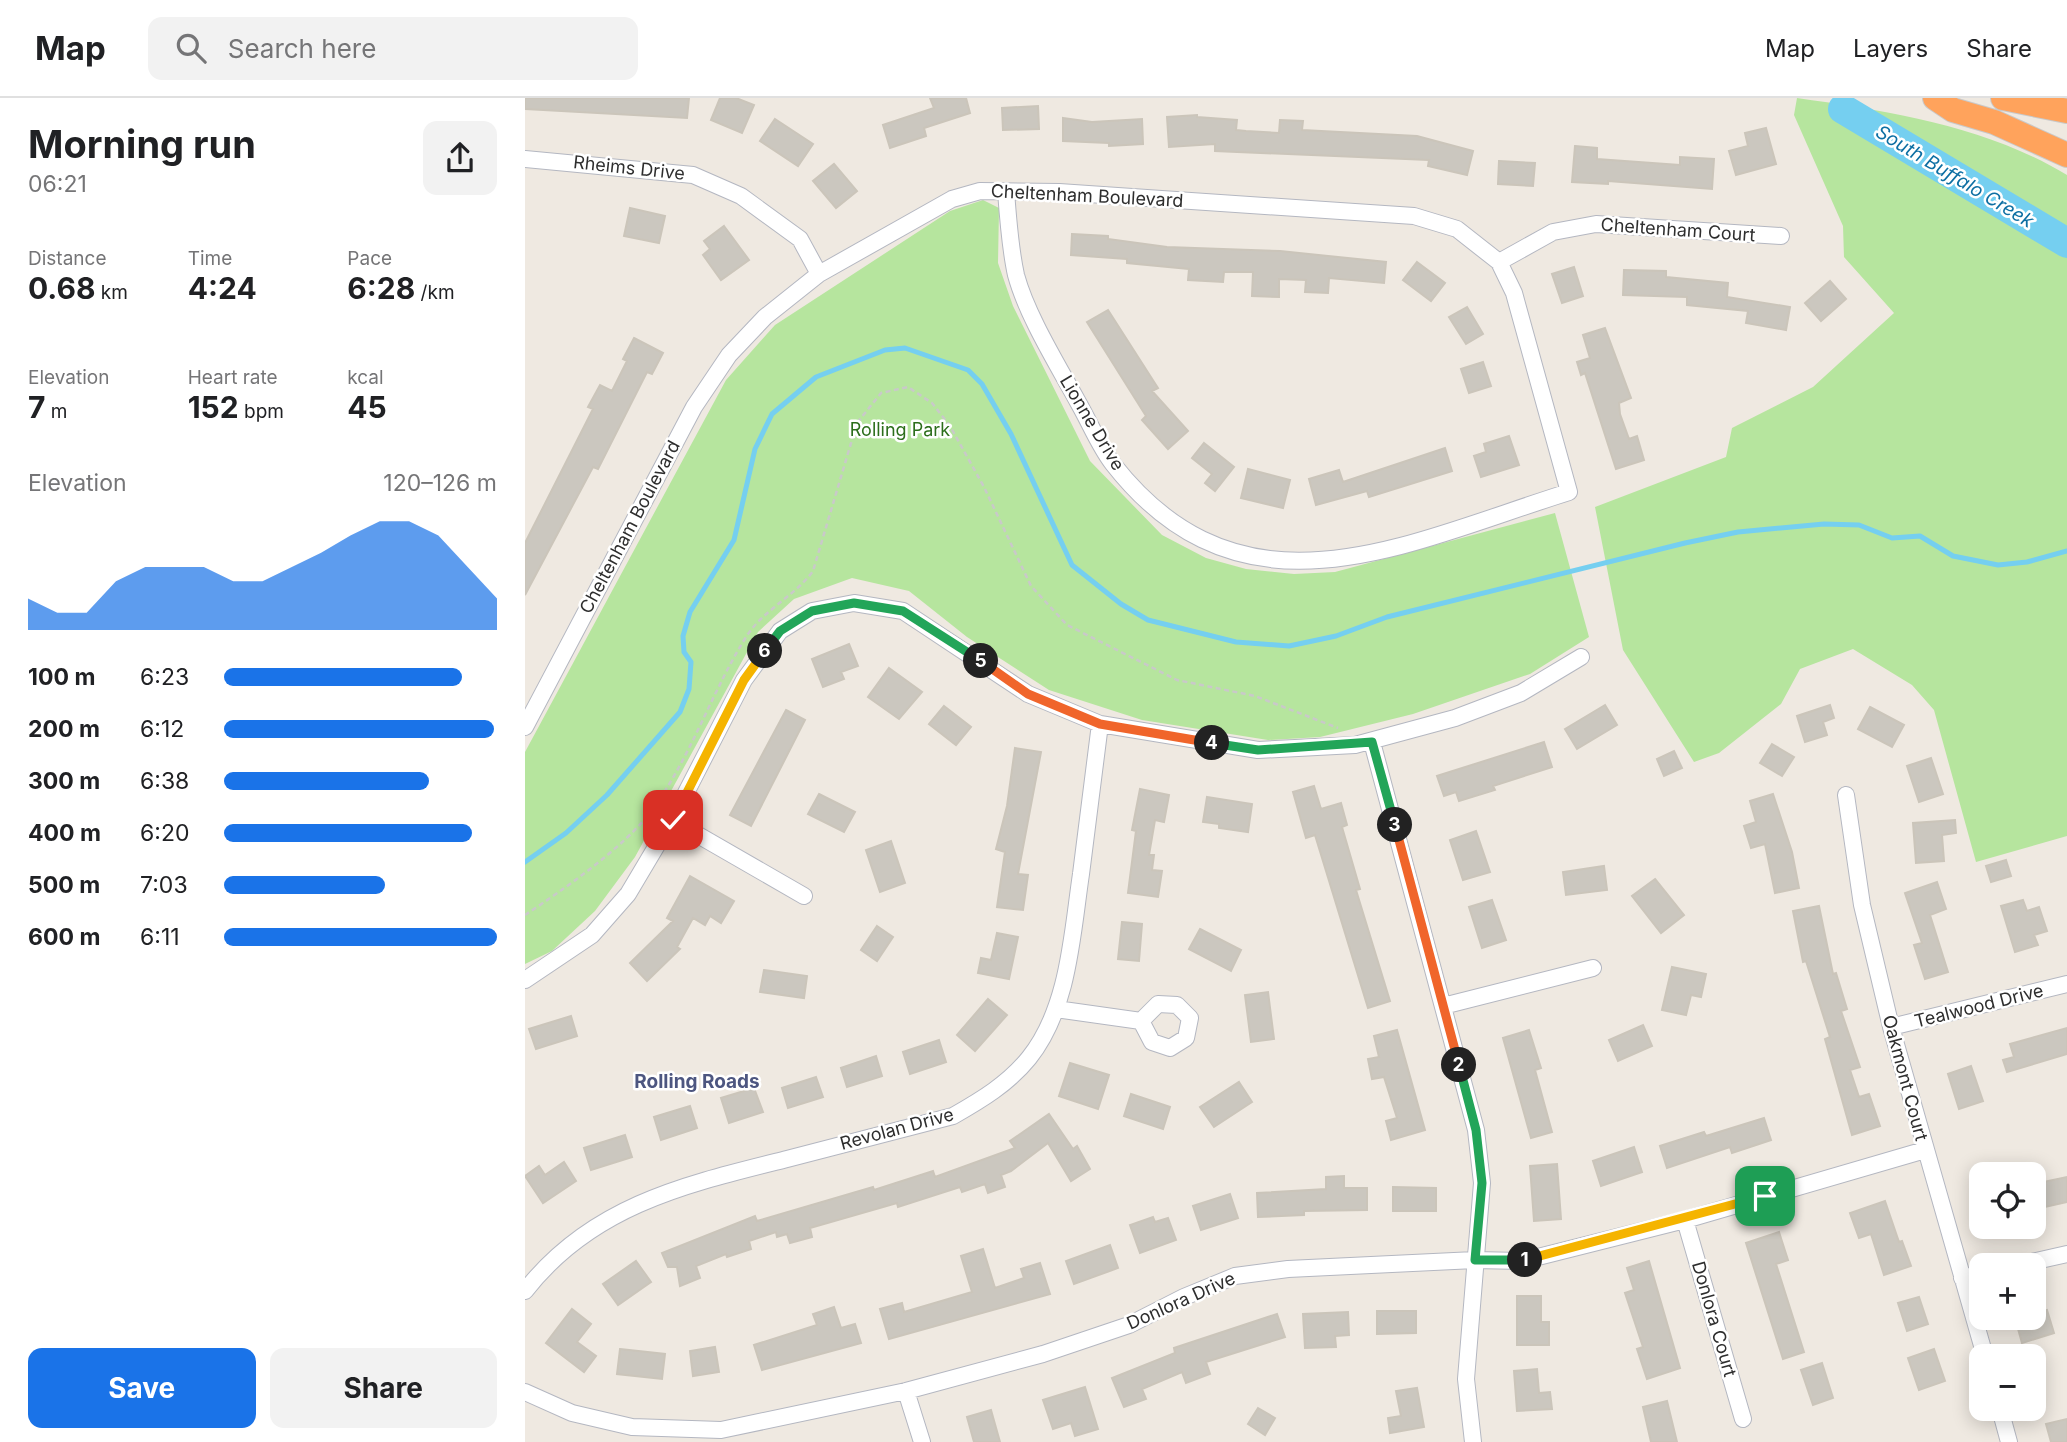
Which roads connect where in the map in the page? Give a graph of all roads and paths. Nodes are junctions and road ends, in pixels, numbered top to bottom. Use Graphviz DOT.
graph roads {
  1 [pos="1935,98"];
  2 [pos="2003,98"];
  3 [pos="2067,111"];
  4 [pos="2067,155"];
  5 [pos="525,159"];
  6 [pos="1006,191"];
  7 [pos="1781,236"];
  8 [pos="1499,262"];
  9 [pos="819,274"];
  10 [pos="1569,492"];
  11 [pos="1581,657"];
  12 [pos="1100,724"];
  13 [pos="525,727"];
  14 [pos="1372,742"];
  15 [pos="1846,795"];
  16 [pos="673,820"];
  17 [pos="804,896"];
  18 [pos="1594,968"];
  19 [pos="525,979"];
  20 [pos="2067,984"];
  21 [pos="1443,1006"];
  22 [pos="1056,1009"];
  23 [pos="1141,1021"];
  24 [pos="1891,1027"];
  25 [pos="1925,1150"];
  26 [pos="1685,1220"];
  27 [pos="2067,1254"];
  28 [pos="2046,1259"];
  29 [pos="1475,1260"];
  30 [pos="1969,1277"];
  31 [pos="1962,1278"];
  32 [pos="525,1291"];
  33 [pos="1981,1344"];
  34 [pos="906,1391"];
  35 [pos="525,1392"];
  36 [pos="1743,1419"];
  37 [pos="2004,1421"];
  38 [pos="721,1436"];
  39 [pos="922,1442"];
  40 [pos="1473,1442"];
  41 [pos="2010,1442"];
  1 -- 4 [label="highway"];
  2 -- 3 [label="highway"];
  5 -- 9 [label="street, Rheims Drive"];
  6 -- 8 [label="street, Cheltenham Boulevard"];
  6 -- 9 [label="street, Cheltenham Boulevard"];
  6 -- 10 [label="street, Lionne Drive"];
  7 -- 8 [label="street, Cheltenham Court"];
  8 -- 10 [label="street, Cheltenham Boulevard"];
  9 -- 13 [label="street, Cheltenham Boulevard"];
  11 -- 14 [label="street"];
  12 -- 14 [label="street"];
  12 -- 16 [label="street"];
  12 -- 22 [label="street, Revolan Drive"];
  14 -- 21 [label="street"];
  15 -- 24 [label="street, Oakmont Court"];
  16 -- 17 [label="street"];
  16 -- 19 [label="street"];
  18 -- 21 [label="street"];
  20 -- 24 [label="street, Tealwood Drive"];
  21 -- 29 [label="street"];
  22 -- 23 [label="street"];
  22 -- 32 [label="street, Revolan Drive"];
  24 -- 25 [label="street, Oakmont Court"];
  25 -- 26 [label="street, Donlora Drive"];
  25 -- 31 [label="street, Oakmont Court"];
  26 -- 29 [label="street, Donlora Drive"];
  26 -- 36 [label="street, Donlora Court"];
  27 -- 28 [label="street"];
  29 -- 34 [label="street, Donlora Drive"];
  29 -- 40 [label="street"];
  30 -- 31 [label="street"];
  31 -- 33 [label="street, Oakmont Court"];
  34 -- 38 [label="street, Donlora Drive"];
  34 -- 39 [label="street"];
  35 -- 38 [label="street, Donlora Drive"];
  37 -- 41 [label="street"];
}
